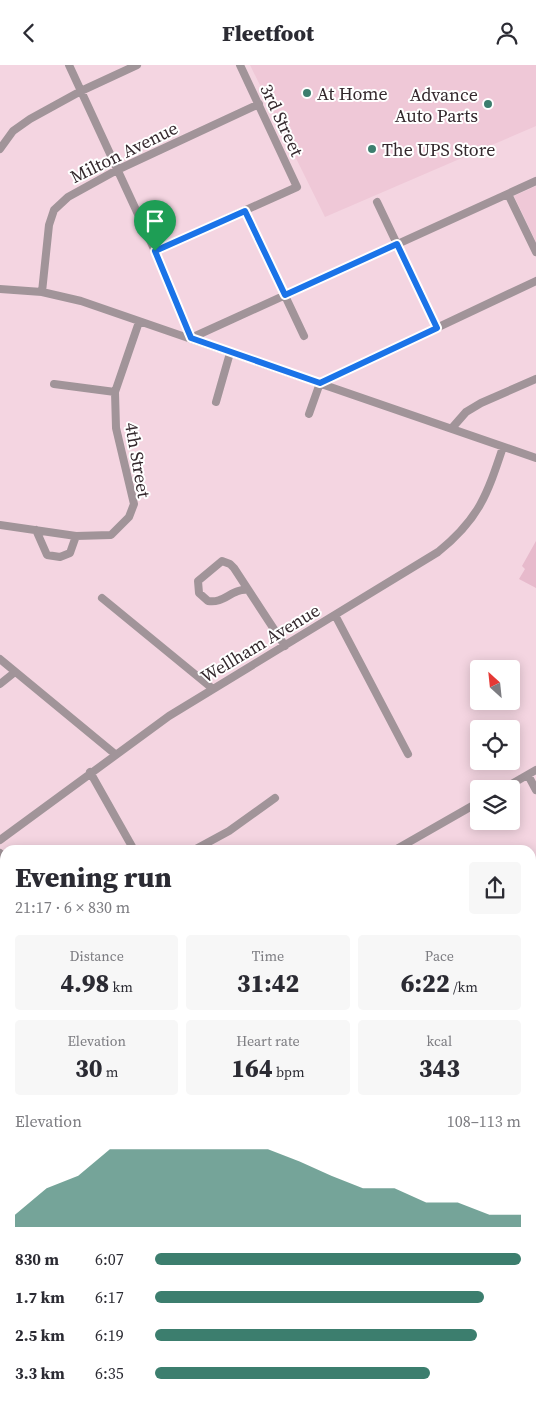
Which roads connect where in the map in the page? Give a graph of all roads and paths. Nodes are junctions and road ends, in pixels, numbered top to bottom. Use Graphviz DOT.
graph roads {
  1 [pos="69,65"];
  2 [pos="137,65"];
  3 [pos="240,65"];
  4 [pos="81,91"];
  5 [pos="259,104"];
  6 [pos="0,149"];
  7 [pos="117,170"];
  8 [pos="536,181"];
  9 [pos="508,194"];
  10 [pos="377,202"];
  11 [pos="245,211"];
  12 [pos="397,244"];
  13 [pos="155,251"];
  14 [pos="536,252"];
  15 [pos="536,281"];
  16 [pos="0,289"];
  17 [pos="42,293"];
  18 [pos="285,295"];
  19 [pos="139,322"];
  20 [pos="437,328"];
  21 [pos="304,336"];
  22 [pos="191,338"];
  23 [pos="230,353"];
  24 [pos="536,379"];
  25 [pos="320,383"];
  26 [pos="54,384"];
  27 [pos="115,392"];
  28 [pos="216,402"];
  29 [pos="310,414"];
  30 [pos="452,428"];
  31 [pos="503,447"];
  32 [pos="536,458"];
  33 [pos="0,525"];
  34 [pos="36,530"];
  35 [pos="76,536"];
  36 [pos="248,590"];
  37 [pos="102,598"];
  38 [pos="335,615"];
  39 [pos="285,646"];
  40 [pos="0,659"];
  41 [pos="15,672"];
  42 [pos="0,684"];
  43 [pos="212,689"];
  44 [pos="115,754"];
  45 [pos="408,754"];
  46 [pos="536,770"];
  47 [pos="90,772"];
  48 [pos="528,775"];
  49 [pos="519,780"];
  50 [pos="536,790"];
  51 [pos="275,799"];
  52 [pos="470,808"];
  53 [pos="0,840"];
  54 [pos="131,845"];
  55 [pos="203,845"];
  56 [pos="403,845"];
  1 -- 4 [label="street"];
  2 -- 4 [label="street"];
  3 -- 5 [label="street, 3rd Street"];
  4 -- 6 [label="street"];
  4 -- 7 [label="street"];
  5 -- 7 [label="street, Milton Avenue"];
  5 -- 11 [label="street, 3rd Street"];
  7 -- 13 [label="street"];
  7 -- 17 [label="street, Milton Avenue"];
  8 -- 9 [label="street"];
  9 -- 12 [label="street"];
  9 -- 14 [label="street"];
  10 -- 12 [label="street"];
  11 -- 13 [label="street"];
  11 -- 18 [label="street"];
  12 -- 18 [label="street"];
  12 -- 20 [label="street"];
  13 -- 22 [label="street"];
  15 -- 20 [label="street"];
  16 -- 17 [label="street"];
  17 -- 19 [label="street"];
  18 -- 21 [label="street"];
  18 -- 22 [label="street"];
  19 -- 22 [label="street"];
  19 -- 27 [label="street, 4th Street"];
  20 -- 25 [label="street"];
  22 -- 23 [label="street"];
  23 -- 25 [label="street"];
  23 -- 28 [label="street"];
  24 -- 30 [label="street"];
  25 -- 29 [label="street"];
  25 -- 30 [label="street"];
  26 -- 27 [label="street"];
  27 -- 35 [label="street, 4th Street"];
  30 -- 31 [label="street"];
  31 -- 32 [label="street"];
  31 -- 38 [label="street, Wellham Avenue"];
  33 -- 34 [label="street"];
  34 -- 35 [label="street"];
  34 -- 35 [label="street"];
  36 -- 36 [label="street"];
  36 -- 39 [label="street"];
  37 -- 43 [label="street"];
  38 -- 39 [label="street, Wellham Avenue"];
  38 -- 45 [label="street"];
  39 -- 43 [label="street, Wellham Avenue"];
  40 -- 41 [label="street"];
  41 -- 42 [label="street"];
  41 -- 44 [label="street"];
  43 -- 44 [label="street, Wellham Avenue"];
  44 -- 47 [label="street, Wellham Avenue"];
  46 -- 48 [label="street"];
  47 -- 53 [label="street, Wellham Avenue"];
  47 -- 54 [label="street"];
  48 -- 49 [label="street"];
  48 -- 50 [label="street"];
  51 -- 55 [label="street"];
  52 -- 56 [label="street"];
}
